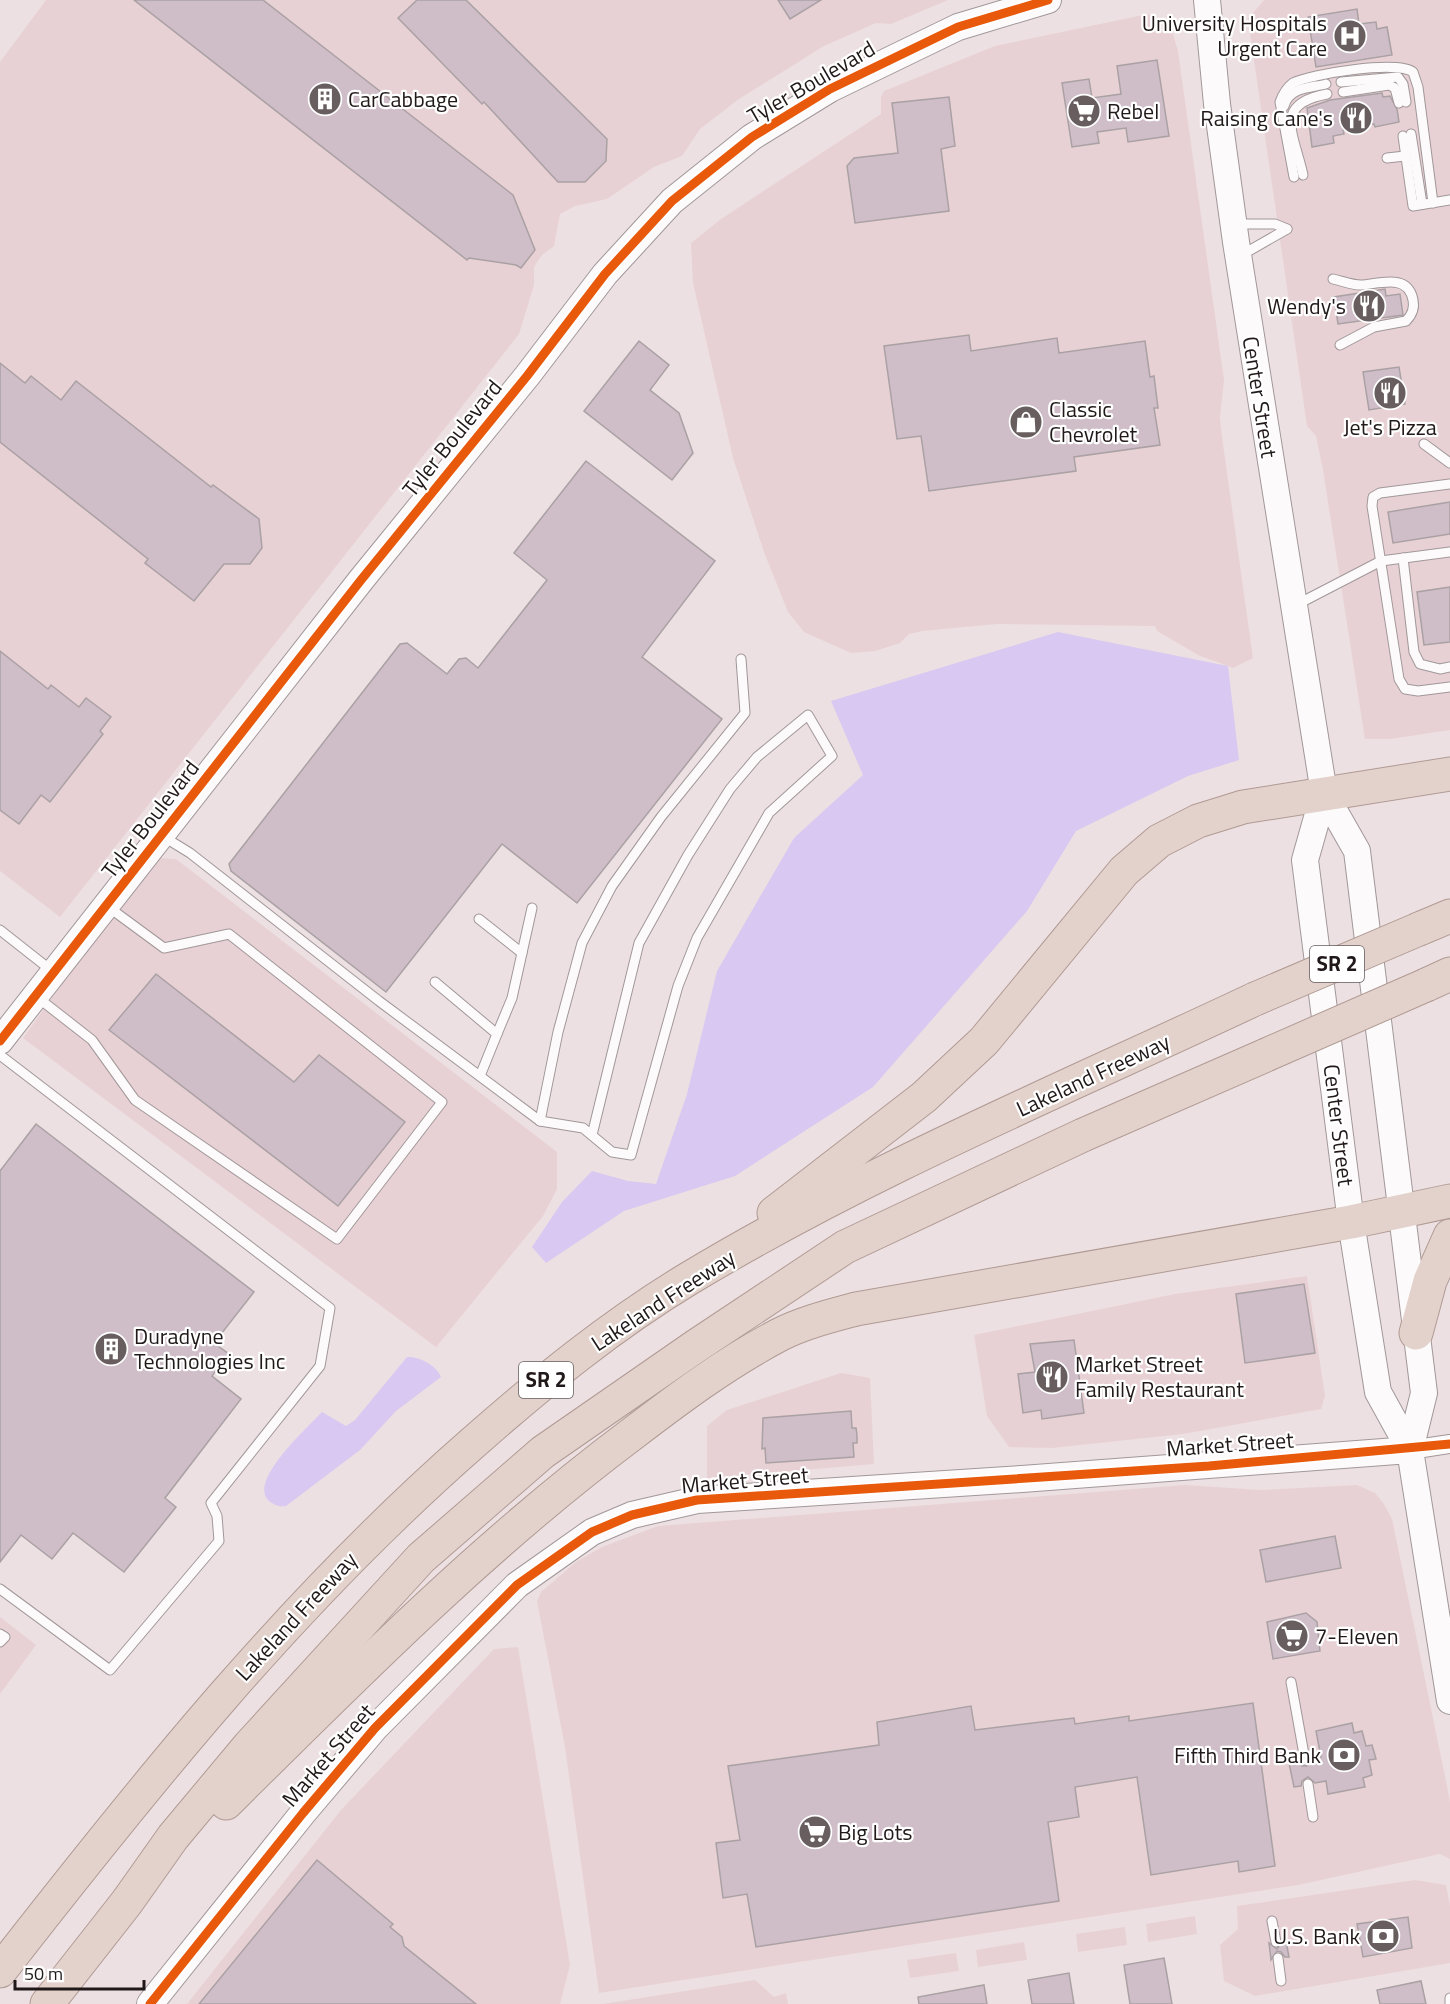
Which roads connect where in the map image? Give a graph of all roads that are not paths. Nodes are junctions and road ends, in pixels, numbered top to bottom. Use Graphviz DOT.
graph roads {
  1 [pos="1048,0"];
  2 [pos="1207,0"];
  3 [pos="1342,87"];
  4 [pos="1327,89"];
  5 [pos="1403,102"];
  6 [pos="1406,156"];
  7 [pos="1387,158"];
  8 [pos="1450,200"];
  9 [pos="1433,203"];
  10 [pos="1418,205"];
  11 [pos="1233,224"];
  12 [pos="1238,257"];
  13 [pos="1333,279"];
  14 [pos="1340,345"];
  15 [pos="1424,444"];
  16 [pos="1450,463"];
  17 [pos="1450,484"];
  18 [pos="1450,552"];
  19 [pos="1403,558"];
  20 [pos="1381,561"];
  21 [pos="1293,606"];
  22 [pos="741,659"];
  23 [pos="1450,667"];
  24 [pos="1450,687"];
  25 [pos="1450,774"];
  26 [pos="1324,793"];
  27 [pos="162,837"];
  28 [pos="107,906"];
  29 [pos="532,908"];
  30 [pos="1450,916"];
  31 [pos="478,919"];
  32 [pos="0,930"];
  33 [pos="522,953"];
  34 [pos="54,973"];
  35 [pos="1438,979"];
  36 [pos="435,982"];
  37 [pos="36,996"];
  38 [pos="497,1034"];
  39 [pos="0,1041"];
  40 [pos="0,1055"];
  41 [pos="480,1076"];
  42 [pos="540,1121"];
  43 [pos="592,1135"];
  44 [pos="1450,1201"];
  45 [pos="1401,1210"];
  46 [pos="1351,1222"];
  47 [pos="1450,1236"];
  48 [pos="687,1280"];
  49 [pos="1416,1333"];
  50 [pos="1450,1444"];
  51 [pos="1410,1450"];
  52 [pos="0,1589"];
  53 [pos="0,1634"];
  54 [pos="0,1642"];
  55 [pos="1291,1682"];
  56 [pos="1450,1701"];
  57 [pos="1305,1760"];
  58 [pos="1308,1784"];
  59 [pos="1313,1817"];
  60 [pos="127,1902"];
  61 [pos="1272,1921"];
  62 [pos="1276,1942"];
  63 [pos="1278,1958"];
  64 [pos="0,1971"];
  65 [pos="1281,1981"];
  66 [pos="1450,1998"];
  67 [pos="1450,2003"];
  68 [pos="47,2004"];
  69 [pos="150,2004"];
  1 -- 27 [label="street, Tyler Boulevard"];
  2 -- 11 [label="street, Center Street"];
  3 -- 5 [label="lane"];
  4 -- 9 [label="lane"];
  6 -- 7 [label="lane"];
  6 -- 10 [label="lane"];
  6 -- 10 [label="lane"];
  8 -- 9 [label="lane"];
  9 -- 10 [label="lane"];
  11 -- 12 [label="street, Center Street"];
  11 -- 12 [label="lane"];
  12 -- 21 [label="street, Center Street"];
  13 -- 14 [label="lane"];
  15 -- 16 [label="lane"];
  17 -- 20 [label="lane"];
  18 -- 19 [label="lane"];
  19 -- 20 [label="lane"];
  19 -- 23 [label="lane"];
  20 -- 21 [label="lane"];
  20 -- 24 [label="lane"];
  21 -- 26 [label="street, Center Street"];
  22 -- 42 [label="lane"];
  25 -- 26 [label="highway"];
  26 -- 45 [label="street, Center Street"];
  26 -- 46 [label="street, Center Street"];
  26 -- 48 [label="highway"];
  27 -- 28 [label="street, Tyler Boulevard"];
  27 -- 41 [label="lane"];
  28 -- 34 [label="street, Tyler Boulevard"];
  28 -- 37 [label="lane"];
  29 -- 33 [label="lane"];
  30 -- 48 [label="highway, Lakeland Freeway / SR 2, bridge"];
  31 -- 33 [label="lane"];
  32 -- 34 [label="lane"];
  33 -- 38 [label="lane"];
  34 -- 37 [label="street, Tyler Boulevard"];
  35 -- 60 [label="highway, SR 2, bridge"];
  36 -- 38 [label="lane"];
  37 -- 39 [label="street, Tyler Boulevard"];
  38 -- 41 [label="lane"];
  40 -- 52 [label="lane"];
  41 -- 42 [label="lane"];
  42 -- 43 [label="lane"];
  43 -- 43 [label="lane"];
  44 -- 45 [label="highway"];
  45 -- 46 [label="highway"];
  45 -- 49 [label="street, Center Street"];
  46 -- 51 [label="street, Center Street"];
  46 -- 60 [label="highway"];
  47 -- 49 [label="highway"];
  48 -- 64 [label="highway, Lakeland Freeway / SR 2"];
  49 -- 51 [label="street, Center Street"];
  50 -- 51 [label="street"];
  51 -- 56 [label="street, Center Street"];
  51 -- 69 [label="street, Market Street"];
  53 -- 54 [label="lane"];
  55 -- 57 [label="lane"];
  58 -- 59 [label="lane"];
  60 -- 68 [label="highway, SR 2"];
  61 -- 62 [label="lane"];
  63 -- 65 [label="lane"];
  66 -- 67 [label="lane"];
}
